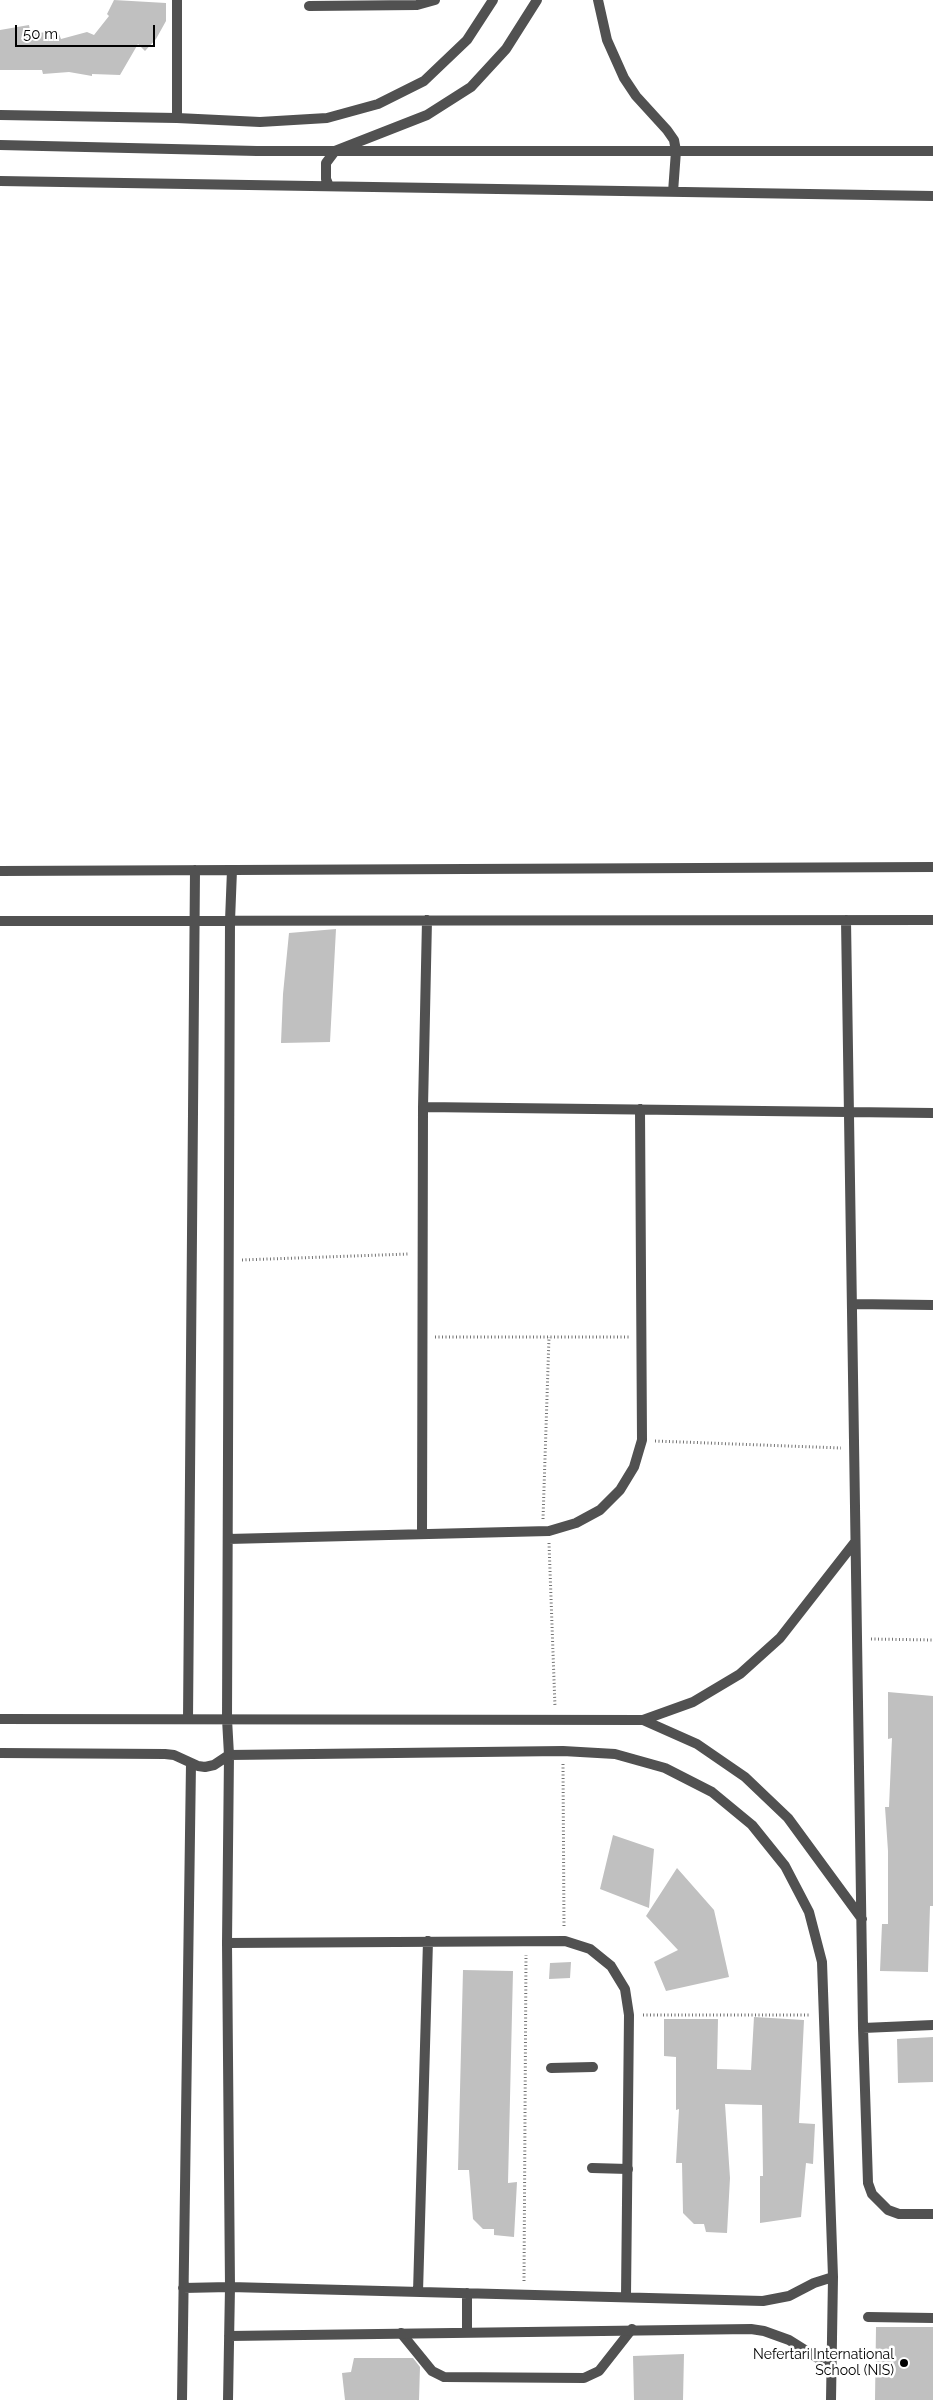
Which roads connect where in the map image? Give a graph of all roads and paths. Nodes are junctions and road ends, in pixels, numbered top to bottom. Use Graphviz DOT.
graph roads {
  1 [pos="177,0"];
  2 [pos="435,0"];
  3 [pos="493,0"];
  4 [pos="537,0"];
  5 [pos="598,0"];
  6 [pos="309,6"];
  7 [pos="0,115"];
  8 [pos="177,118"];
  9 [pos="0,145"];
  10 [pos="334,151"];
  11 [pos="933,151"];
  12 [pos="676,152"];
  13 [pos="0,181"];
  14 [pos="329,186"];
  15 [pos="673,192"];
  16 [pos="933,196"];
  17 [pos="933,867"];
  18 [pos="195,870"];
  19 [pos="232,870"];
  20 [pos="0,871"];
  21 [pos="427,920"];
  22 [pos="846,920"];
  23 [pos="933,920"];
  24 [pos="0,921"];
  25 [pos="196,921"];
  26 [pos="230,921"];
  27 [pos="423,1107"];
  28 [pos="640,1110"];
  29 [pos="848,1112"];
  30 [pos="933,1113"];
  31 [pos="422,1254"];
  32 [pos="229,1260"];
  33 [pos="852,1304"];
  34 [pos="933,1305"];
  35 [pos="422,1337"];
  36 [pos="549,1337"];
  37 [pos="641,1337"];
  38 [pos="642,1440"];
  39 [pos="854,1448"];
  40 [pos="546,1531"];
  41 [pos="422,1534"];
  42 [pos="228,1539"];
  43 [pos="855,1542"];
  44 [pos="857,1638"];
  45 [pos="933,1640"];
  46 [pos="0,1719"];
  47 [pos="188,1719"];
  48 [pos="227,1719"];
  49 [pos="555,1720"];
  50 [pos="643,1720"];
  51 [pos="562,1751"];
  52 [pos="0,1753"];
  53 [pos="229,1755"];
  54 [pos="191,1763"];
  55 [pos="862,1919"];
  56 [pos="428,1941"];
  57 [pos="526,1941"];
  58 [pos="564,1941"];
  59 [pos="227,1943"];
  60 [pos="630,2015"];
  61 [pos="826,2015"];
  62 [pos="933,2026"];
  63 [pos="863,2028"];
  64 [pos="593,2067"];
  65 [pos="551,2068"];
  66 [pos="592,2168"];
  67 [pos="628,2169"];
  68 [pos="933,2214"];
  69 [pos="833,2277"];
  70 [pos="230,2287"];
  71 [pos="183,2288"];
  72 [pos="418,2292"];
  73 [pos="467,2293"];
  74 [pos="524,2294"];
  75 [pos="626,2296"];
  76 [pos="868,2317"];
  77 [pos="933,2318"];
  78 [pos="632,2329"];
  79 [pos="467,2332"];
  80 [pos="401,2333"];
  81 [pos="229,2336"];
  82 [pos="832,2367"];
  83 [pos="182,2400"];
  84 [pos="228,2400"];
  85 [pos="831,2400"];
  1 -- 8 [label="street"];
  2 -- 6 [label="street"];
  3 -- 8 [label="street"];
  4 -- 10 [label="street"];
  5 -- 12 [label="street"];
  7 -- 8 [label="street"];
  9 -- 10 [label="street"];
  10 -- 12 [label="street"];
  10 -- 14 [label="street"];
  11 -- 12 [label="street"];
  12 -- 15 [label="street"];
  13 -- 14 [label="street"];
  14 -- 15 [label="street"];
  15 -- 16 [label="street"];
  17 -- 19 [label="street"];
  18 -- 19 [label="street"];
  18 -- 20 [label="street"];
  18 -- 25 [label="street"];
  19 -- 26 [label="street"];
  21 -- 22 [label="street"];
  21 -- 26 [label="street"];
  21 -- 27 [label="street"];
  22 -- 23 [label="street"];
  22 -- 29 [label="street"];
  24 -- 25 [label="street"];
  25 -- 26 [label="street"];
  25 -- 47 [label="street"];
  26 -- 32 [label="street"];
  27 -- 28 [label="street"];
  27 -- 31 [label="street"];
  28 -- 29 [label="street"];
  28 -- 37 [label="street"];
  29 -- 30 [label="street"];
  29 -- 33 [label="street"];
  31 -- 32 [label="path"];
  31 -- 35 [label="street"];
  32 -- 42 [label="street"];
  33 -- 34 [label="street"];
  33 -- 39 [label="street"];
  35 -- 36 [label="path"];
  35 -- 41 [label="street"];
  36 -- 37 [label="path"];
  36 -- 40 [label="path"];
  37 -- 38 [label="street"];
  38 -- 39 [label="path"];
  38 -- 40 [label="street"];
  39 -- 43 [label="street"];
  40 -- 41 [label="street"];
  40 -- 49 [label="path"];
  41 -- 42 [label="street"];
  42 -- 48 [label="street"];
  43 -- 44 [label="street"];
  43 -- 50 [label="street"];
  44 -- 45 [label="path"];
  44 -- 55 [label="street"];
  46 -- 47 [label="street"];
  47 -- 48 [label="street"];
  48 -- 49 [label="street"];
  48 -- 53 [label="street"];
  49 -- 50 [label="street"];
  50 -- 55 [label="street"];
  51 -- 53 [label="street"];
  51 -- 58 [label="path"];
  51 -- 61 [label="street"];
  52 -- 54 [label="street"];
  53 -- 54 [label="street"];
  53 -- 59 [label="street"];
  54 -- 71 [label="street"];
  55 -- 63 [label="street"];
  56 -- 57 [label="street"];
  56 -- 59 [label="street"];
  56 -- 72 [label="street"];
  57 -- 58 [label="street"];
  57 -- 74 [label="path"];
  58 -- 60 [label="street"];
  59 -- 70 [label="street"];
  60 -- 61 [label="path"];
  60 -- 67 [label="street"];
  61 -- 69 [label="street"];
  62 -- 63 [label="street"];
  63 -- 68 [label="street"];
  64 -- 65 [label="street"];
  66 -- 67 [label="street"];
  67 -- 75 [label="street"];
  69 -- 75 [label="street"];
  69 -- 82 [label="street"];
  70 -- 71 [label="street"];
  70 -- 72 [label="street"];
  70 -- 81 [label="street"];
  71 -- 83 [label="street"];
  72 -- 73 [label="street"];
  73 -- 74 [label="street"];
  73 -- 79 [label="street"];
  74 -- 75 [label="street"];
  76 -- 77 [label="street"];
  78 -- 79 [label="street"];
  78 -- 80 [label="street"];
  78 -- 82 [label="street"];
  79 -- 80 [label="street"];
  80 -- 81 [label="street"];
  81 -- 84 [label="street"];
  82 -- 85 [label="street"];
}
